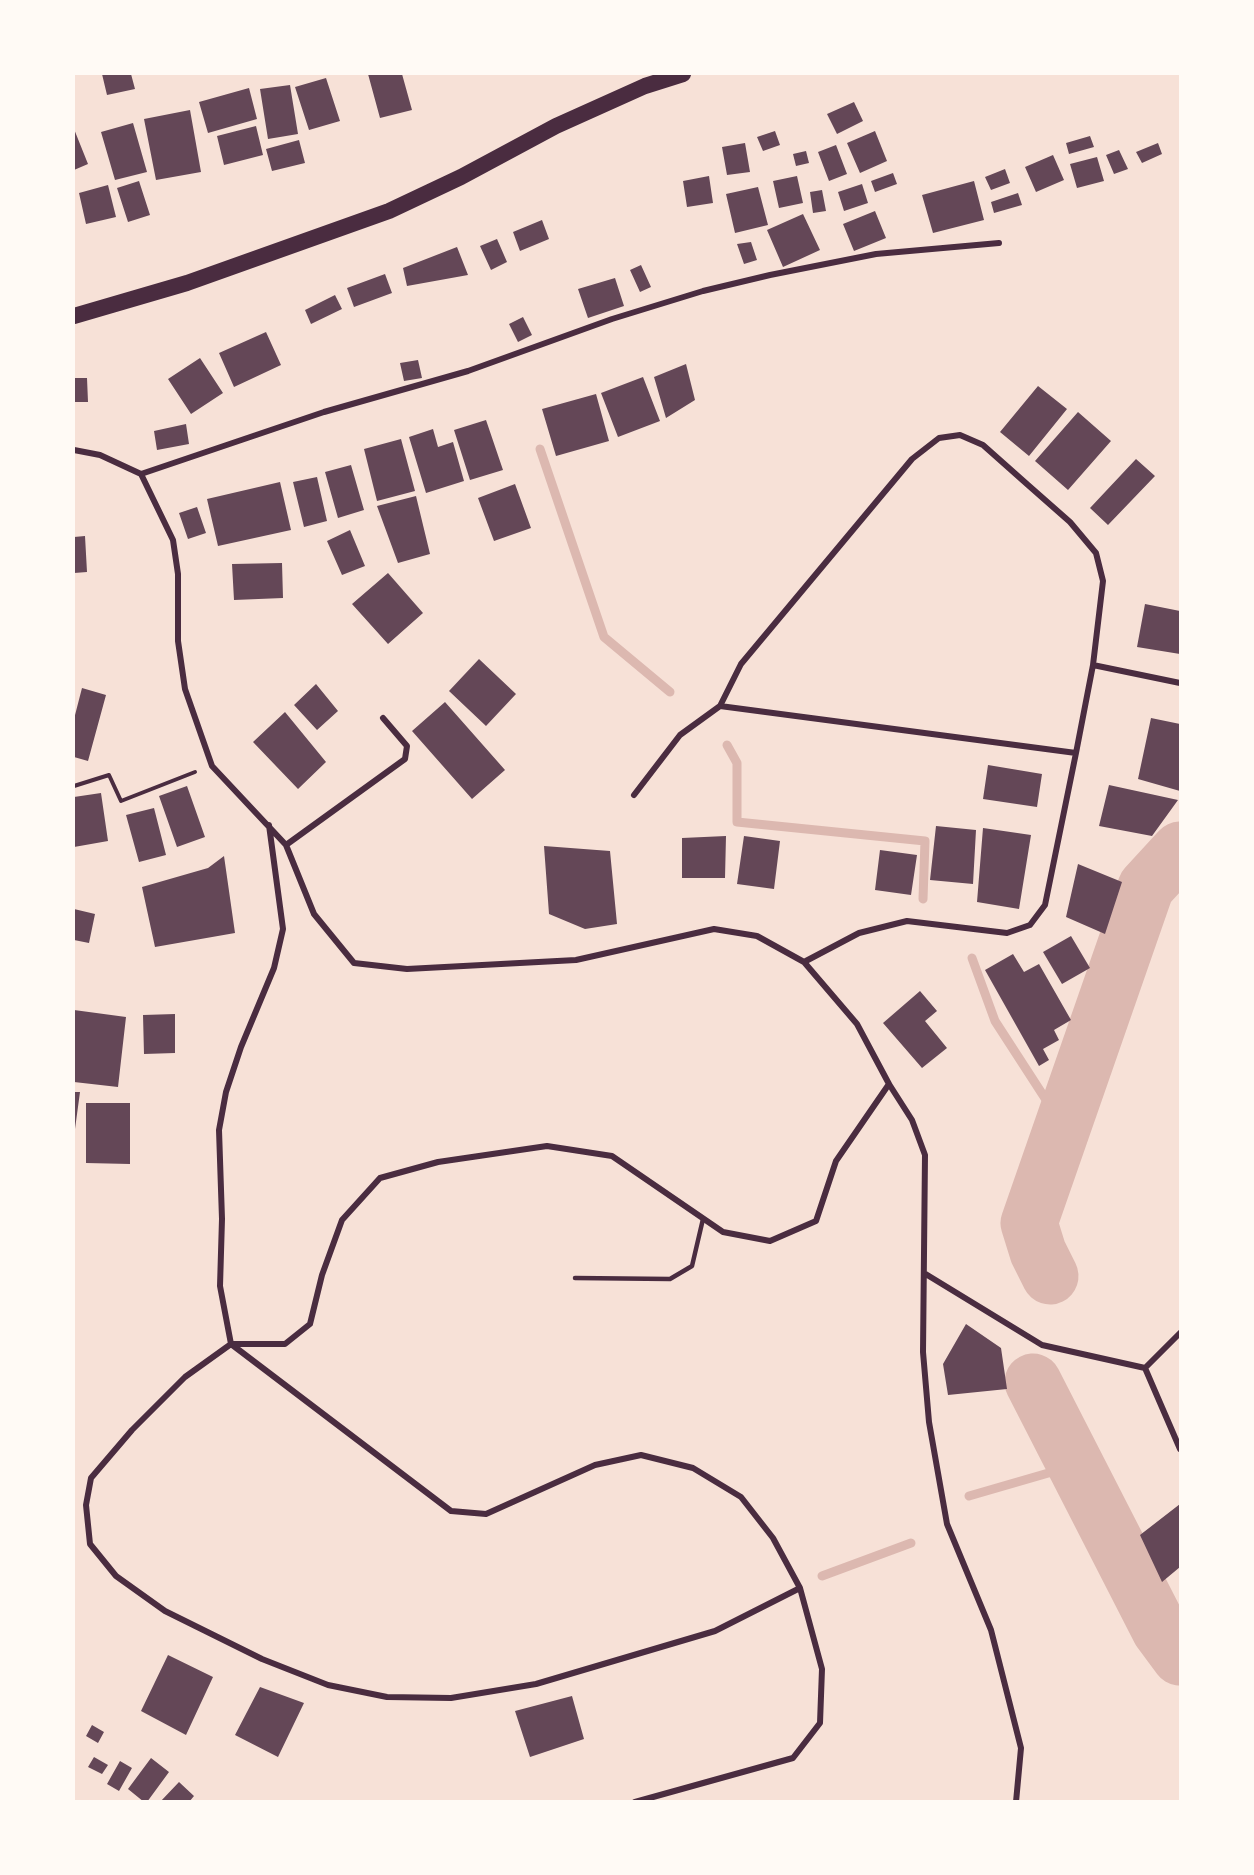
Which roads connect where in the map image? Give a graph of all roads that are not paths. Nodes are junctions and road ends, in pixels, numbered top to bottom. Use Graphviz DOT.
graph roads {
  1 [pos="683,74"];
  2 [pos="999,243"];
  3 [pos="74,316"];
  4 [pos="74,450"];
  5 [pos="141,474"];
  6 [pos="1093,664"];
  7 [pos="1180,683"];
  8 [pos="720,706"];
  9 [pos="383,718"];
  10 [pos="1076,753"];
  11 [pos="634,795"];
  12 [pos="269,825"];
  13 [pos="286,845"];
  14 [pos="804,962"];
  15 [pos="889,1084"];
  16 [pos="703,1220"];
  17 [pos="924,1273"];
  18 [pos="575,1278"];
  19 [pos="1180,1334"];
  20 [pos="231,1344"];
  21 [pos="1145,1368"];
  22 [pos="1180,1449"];
  23 [pos="800,1588"];
  24 [pos="634,1802"];
  25 [pos="1016,1802"];
  1 -- 3 [label="highway"];
  2 -- 5 [label="street"];
  4 -- 5 [label="street"];
  5 -- 12 [label="street"];
  6 -- 7 [label="street"];
  6 -- 8 [label="street"];
  6 -- 10 [label="street"];
  8 -- 10 [label="street"];
  8 -- 11 [label="street"];
  9 -- 13 [label="street"];
  10 -- 14 [label="street"];
  12 -- 13 [label="street"];
  12 -- 20 [label="street"];
  13 -- 14 [label="street"];
  14 -- 15 [label="street"];
  15 -- 16 [label="street"];
  15 -- 17 [label="street"];
  16 -- 18 [label="lane"];
  16 -- 20 [label="street"];
  17 -- 21 [label="street"];
  17 -- 25 [label="street"];
  19 -- 21 [label="street"];
  20 -- 23 [label="street"];
  20 -- 23 [label="street"];
  21 -- 22 [label="street"];
  23 -- 24 [label="street"];
}
